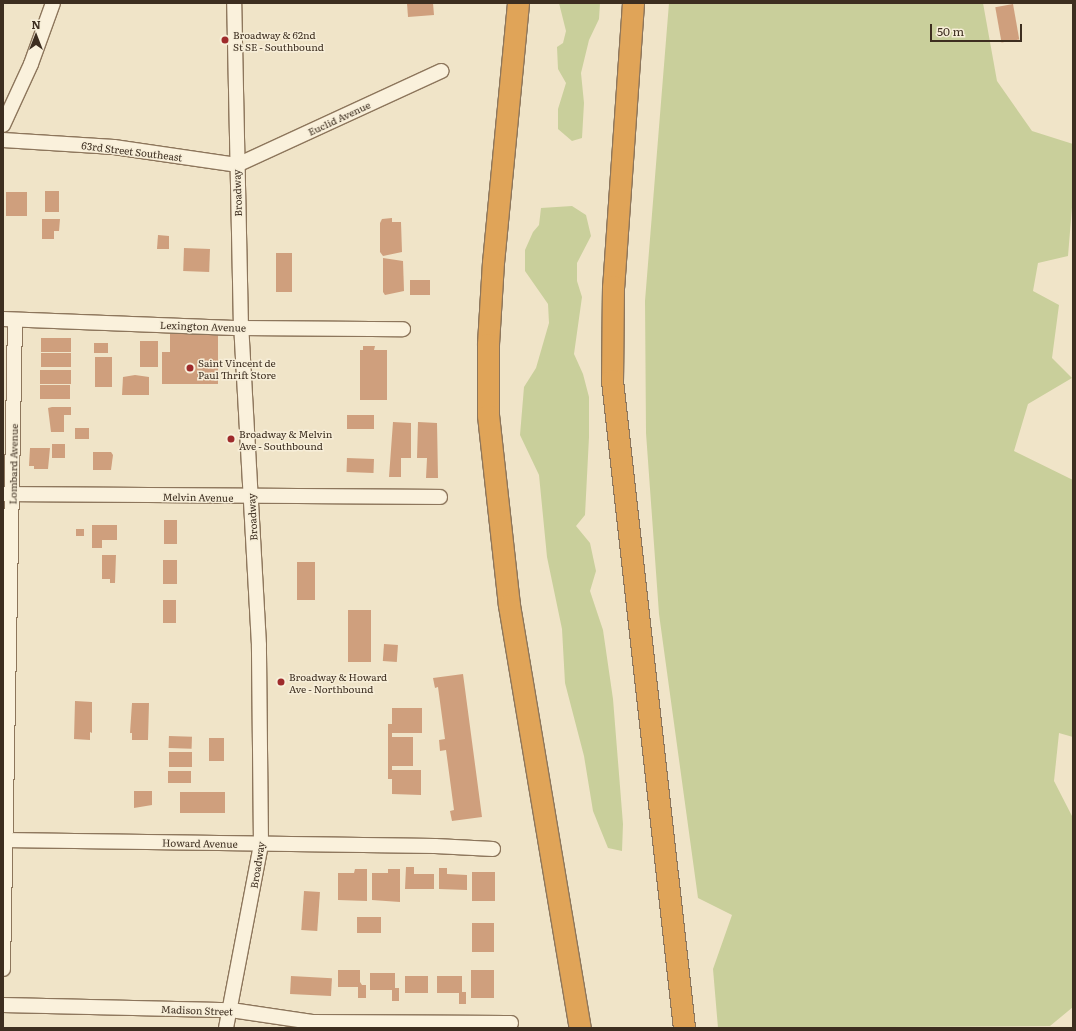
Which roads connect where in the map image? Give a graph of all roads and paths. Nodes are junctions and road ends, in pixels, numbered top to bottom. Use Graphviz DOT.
graph roads {
  1 [pos="53,3"];
  2 [pos="234,3"];
  3 [pos="518,3"];
  4 [pos="633,3"];
  5 [pos="441,71"];
  6 [pos="3,125"];
  7 [pos="3,140"];
  8 [pos="236,165"];
  9 [pos="9,319"];
  10 [pos="241,328"];
  11 [pos="403,329"];
  12 [pos="8,494"];
  13 [pos="252,497"];
  14 [pos="440,497"];
  15 [pos="5,671"];
  16 [pos="4,840"];
  17 [pos="261,844"];
  18 [pos="493,849"];
  19 [pos="3,968"];
  20 [pos="3,1005"];
  21 [pos="231,1010"];
  22 [pos="511,1023"];
  23 [pos="226,1028"];
  24 [pos="580,1028"];
  25 [pos="684,1028"];
  1 -- 6 [label="street"];
  2 -- 8 [label="street, Broadway"];
  3 -- 24 [label="highway"];
  4 -- 25 [label="highway"];
  5 -- 8 [label="street, Euclid Avenue"];
  7 -- 8 [label="street, 63rd Street Southeast"];
  8 -- 10 [label="street, Broadway"];
  9 -- 10 [label="street, Lexington Avenue"];
  9 -- 12 [label="street, Lombard Avenue"];
  10 -- 11 [label="street, Lexington Avenue"];
  10 -- 13 [label="street, Broadway"];
  12 -- 13 [label="street, Melvin Avenue"];
  12 -- 15 [label="street, Lombard Avenue"];
  13 -- 14 [label="street, Melvin Avenue"];
  13 -- 17 [label="street, Broadway"];
  15 -- 16 [label="street, Lombard Avenue"];
  16 -- 17 [label="street, Howard Avenue"];
  16 -- 19 [label="street, Lombard Avenue"];
  17 -- 18 [label="street, Howard Avenue"];
  17 -- 21 [label="street, Broadway"];
  20 -- 21 [label="street, Madison Street"];
  21 -- 22 [label="street, Madison Street"];
  21 -- 23 [label="street, Broadway"];
}
